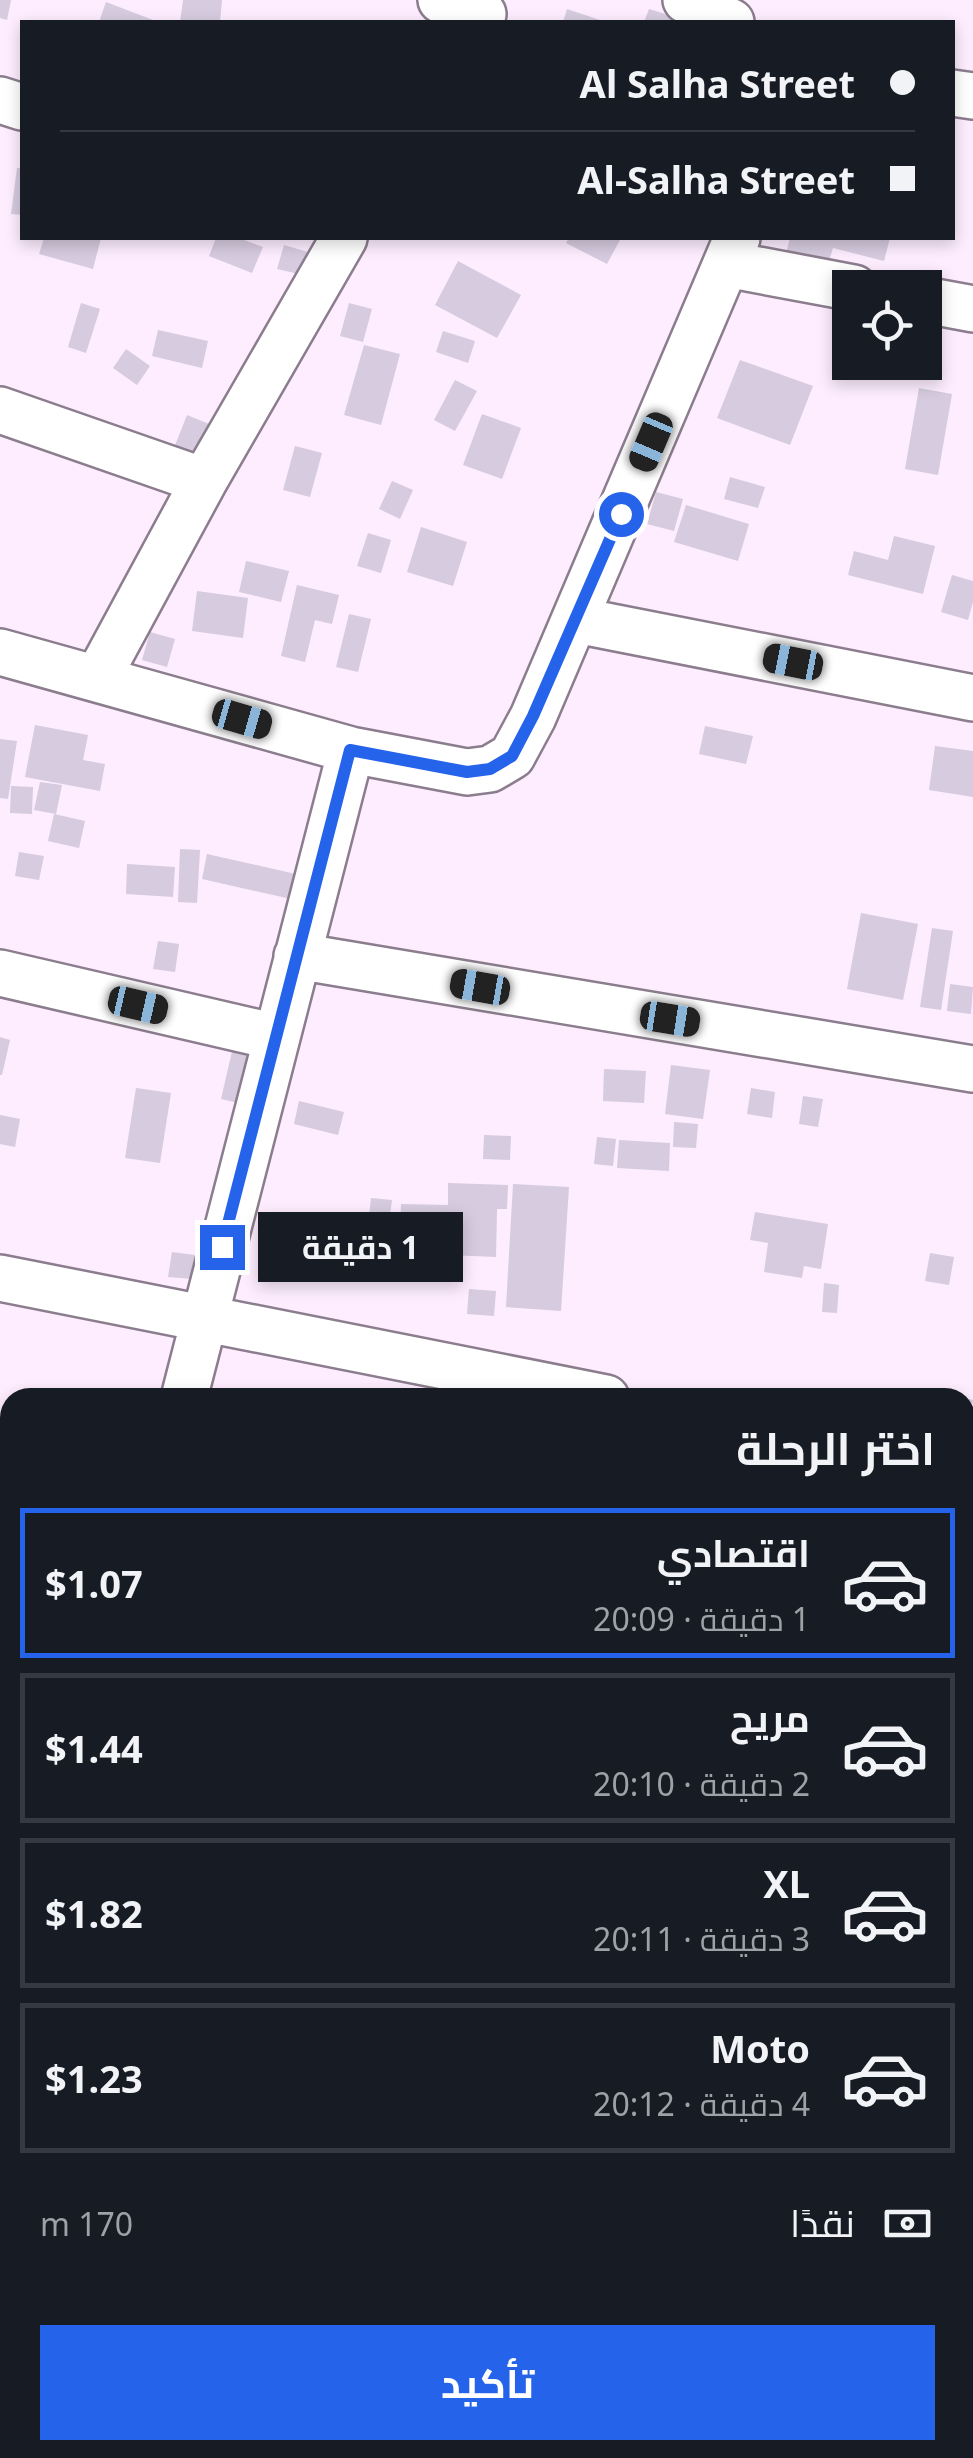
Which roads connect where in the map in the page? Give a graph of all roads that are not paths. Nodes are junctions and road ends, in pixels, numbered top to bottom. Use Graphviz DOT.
graph roads {
  1 [pos="686,0"];
  2 [pos="727,20"];
  3 [pos="343,240"];
  4 [pos="731,251"];
  5 [pos="832,281"];
  6 [pos="942,303"];
  7 [pos="973,309"];
  8 [pos="0,410"];
  9 [pos="204,481"];
  10 [pos="576,620"];
  11 [pos="0,652"];
  12 [pos="96,679"];
  13 [pos="973,698"];
  14 [pos="350,750"];
  15 [pos="297,956"];
  16 [pos="0,972"];
  17 [pos="276,1037"];
  18 [pos="973,1070"];
  19 [pos="0,1278"];
  20 [pos="204,1316"];
  21 [pos="186,1388"];
  22 [pos="557,1388"];
  1 -- 2 [label="street"];
  3 -- 9 [label="street"];
  4 -- 5 [label="street"];
  4 -- 10 [label="street"];
  6 -- 7 [label="street"];
  8 -- 9 [label="street"];
  9 -- 12 [label="street"];
  10 -- 13 [label="street"];
  10 -- 14 [label="street"];
  11 -- 12 [label="street"];
  12 -- 14 [label="street"];
  14 -- 15 [label="street"];
  15 -- 17 [label="street"];
  15 -- 18 [label="street"];
  16 -- 17 [label="street"];
  17 -- 20 [label="street"];
  19 -- 20 [label="street"];
  20 -- 21 [label="street"];
  20 -- 22 [label="street"];
}
